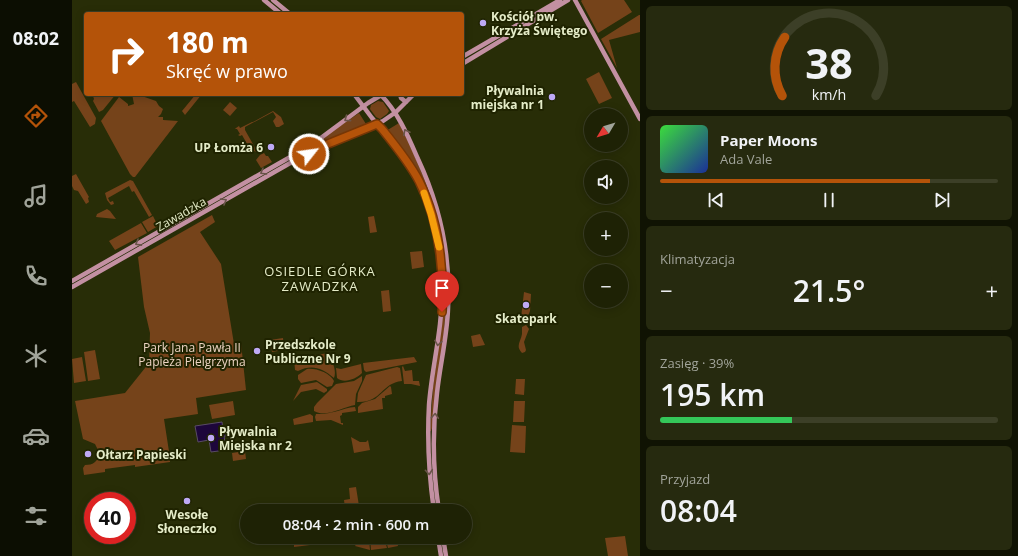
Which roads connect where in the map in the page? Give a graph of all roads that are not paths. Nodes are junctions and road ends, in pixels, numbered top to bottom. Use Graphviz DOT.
graph roads {
  1 [pos="264,0"];
  2 [pos="273,0"];
  3 [pos="560,0"];
  4 [pos="568,0"];
  5 [pos="575,0"];
  6 [pos="279,12"];
  7 [pos="288,12"];
  8 [pos="486,43"];
  9 [pos="480,47"];
  10 [pos="489,48"];
  11 [pos="483,52"];
  12 [pos="464,56"];
  13 [pos="464,63"];
  14 [pos="355,96"];
  15 [pos="379,96"];
  16 [pos="384,96"];
  17 [pos="400,96"];
  18 [pos="412,96"];
  19 [pos="406,102"];
  20 [pos="363,107"];
  21 [pos="396,112"];
  22 [pos="640,119"];
  23 [pos="377,124"];
  24 [pos="308,150"];
  25 [pos="298,155"];
  26 [pos="72,280"];
  27 [pos="72,287"];
  28 [pos="433,504"];
  29 [pos="438,504"];
  30 [pos="439,544"];
  31 [pos="444,544"];
  32 [pos="440,556"];
  33 [pos="446,556"];
  1 -- 6 [label="street"];
  2 -- 7 [label="street"];
  3 -- 8 [label="street"];
  4 -- 10 [label="street"];
  5 -- 22 [label="street"];
  8 -- 9 [label="street"];
  8 -- 10 [label="street"];
  9 -- 11 [label="street"];
  9 -- 12 [label="street"];
  10 -- 11 [label="street"];
  11 -- 13 [label="street"];
  14 -- 20 [label="street"];
  15 -- 20 [label="street"];
  16 -- 21 [label="street"];
  17 -- 19 [label="street"];
  18 -- 19 [label="street"];
  19 -- 21 [label="street"];
  20 -- 23 [label="street"];
  20 -- 24 [label="street, one-way"];
  21 -- 23 [label="street"];
  29 -- 21 [label="street, one-way"];
  23 -- 24 [label="street"];
  23 -- 28 [label="street, one-way"];
  24 -- 25 [label="street"];
  24 -- 25 [label="street"];
  25 -- 26 [label="street, Zawadzka, one-way"];
  27 -- 25 [label="street, Zawadzka, one-way"];
  30 -- 32 [label="street"];
  31 -- 33 [label="street"];
}
